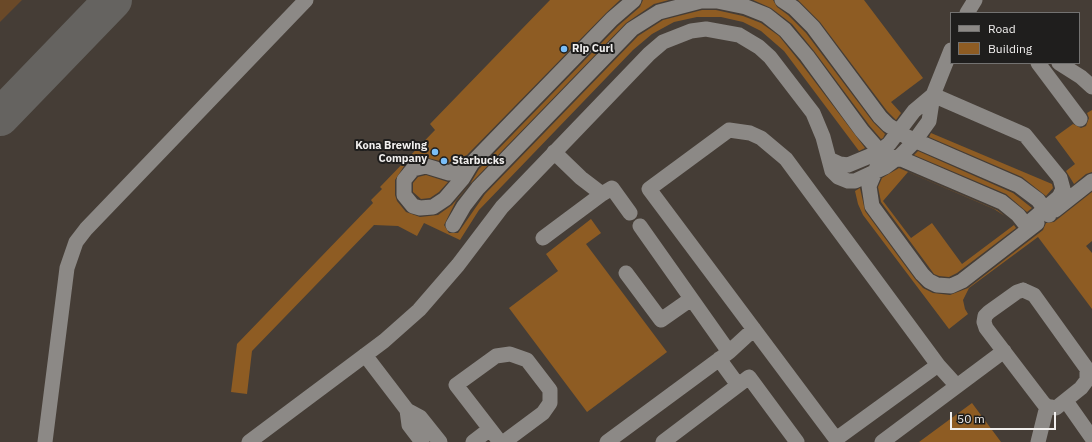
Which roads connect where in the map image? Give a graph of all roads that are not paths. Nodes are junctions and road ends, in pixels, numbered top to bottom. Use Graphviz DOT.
graph roads {
  1 [pos="306,0"];
  2 [pos="634,0"];
  3 [pos="782,0"];
  4 [pos="975,0"];
  5 [pos="968,12"];
  6 [pos="950,52"];
  7 [pos="1039,64"];
  8 [pos="1061,64"];
  9 [pos="1092,87"];
  10 [pos="933,95"];
  11 [pos="1080,119"];
  12 [pos="554,152"];
  13 [pos="883,155"];
  14 [pos="472,163"];
  15 [pos="1087,185"];
  16 [pos="602,194"];
  17 [pos="630,213"];
  18 [pos="1049,214"];
  19 [pos="453,225"];
  20 [pos="640,226"];
  21 [pos="543,238"];
  22 [pos="626,273"];
  23 [pos="691,299"];
  24 [pos="754,329"];
  25 [pos="1004,351"];
  26 [pos="365,355"];
  27 [pos="724,356"];
  28 [pos="938,365"];
  29 [pos="738,385"];
  30 [pos="957,386"];
  31 [pos="1066,401"];
  32 [pos="1047,406"];
  33 [pos="407,410"];
  34 [pos="490,429"];
  35 [pos="1092,438"];
  36 [pos="45,442"];
  37 [pos="249,442"];
  38 [pos="422,442"];
  39 [pos="440,442"];
  40 [pos="473,442"];
  41 [pos="500,442"];
  42 [pos="504,442"];
  43 [pos="608,442"];
  44 [pos="663,442"];
  45 [pos="798,442"];
  46 [pos="882,442"];
  47 [pos="1038,442"];
  1 -- 36 [label="lane"];
  2 -- 14 [label="lane"];
  3 -- 18 [label="lane"];
  4 -- 5 [label="lane"];
  6 -- 10 [label="lane"];
  7 -- 11 [label="lane"];
  8 -- 9 [label="lane"];
  10 -- 12 [label="lane"];
  10 -- 13 [label="lane"];
  12 -- 16 [label="lane"];
  12 -- 26 [label="lane"];
  13 -- 18 [label="lane"];
  13 -- 19 [label="lane"];
  15 -- 18 [label="lane"];
  16 -- 17 [label="lane"];
  16 -- 21 [label="lane"];
  20 -- 23 [label="lane"];
  22 -- 23 [label="lane"];
  23 -- 27 [label="lane"];
  24 -- 27 [label="lane"];
  24 -- 28 [label="lane"];
  24 -- 28 [label="lane"];
  25 -- 30 [label="lane"];
  25 -- 31 [label="lane"];
  25 -- 32 [label="lane"];
  26 -- 33 [label="lane"];
  26 -- 37 [label="lane"];
  27 -- 29 [label="lane"];
  27 -- 43 [label="lane"];
  28 -- 30 [label="lane"];
  29 -- 44 [label="lane"];
  29 -- 45 [label="lane"];
  30 -- 46 [label="lane"];
  31 -- 32 [label="lane"];
  31 -- 35 [label="lane"];
  32 -- 47 [label="lane"];
  33 -- 38 [label="lane"];
  33 -- 39 [label="lane"];
  34 -- 40 [label="lane"];
  34 -- 41 [label="lane"];
  34 -- 42 [label="lane"];
}
